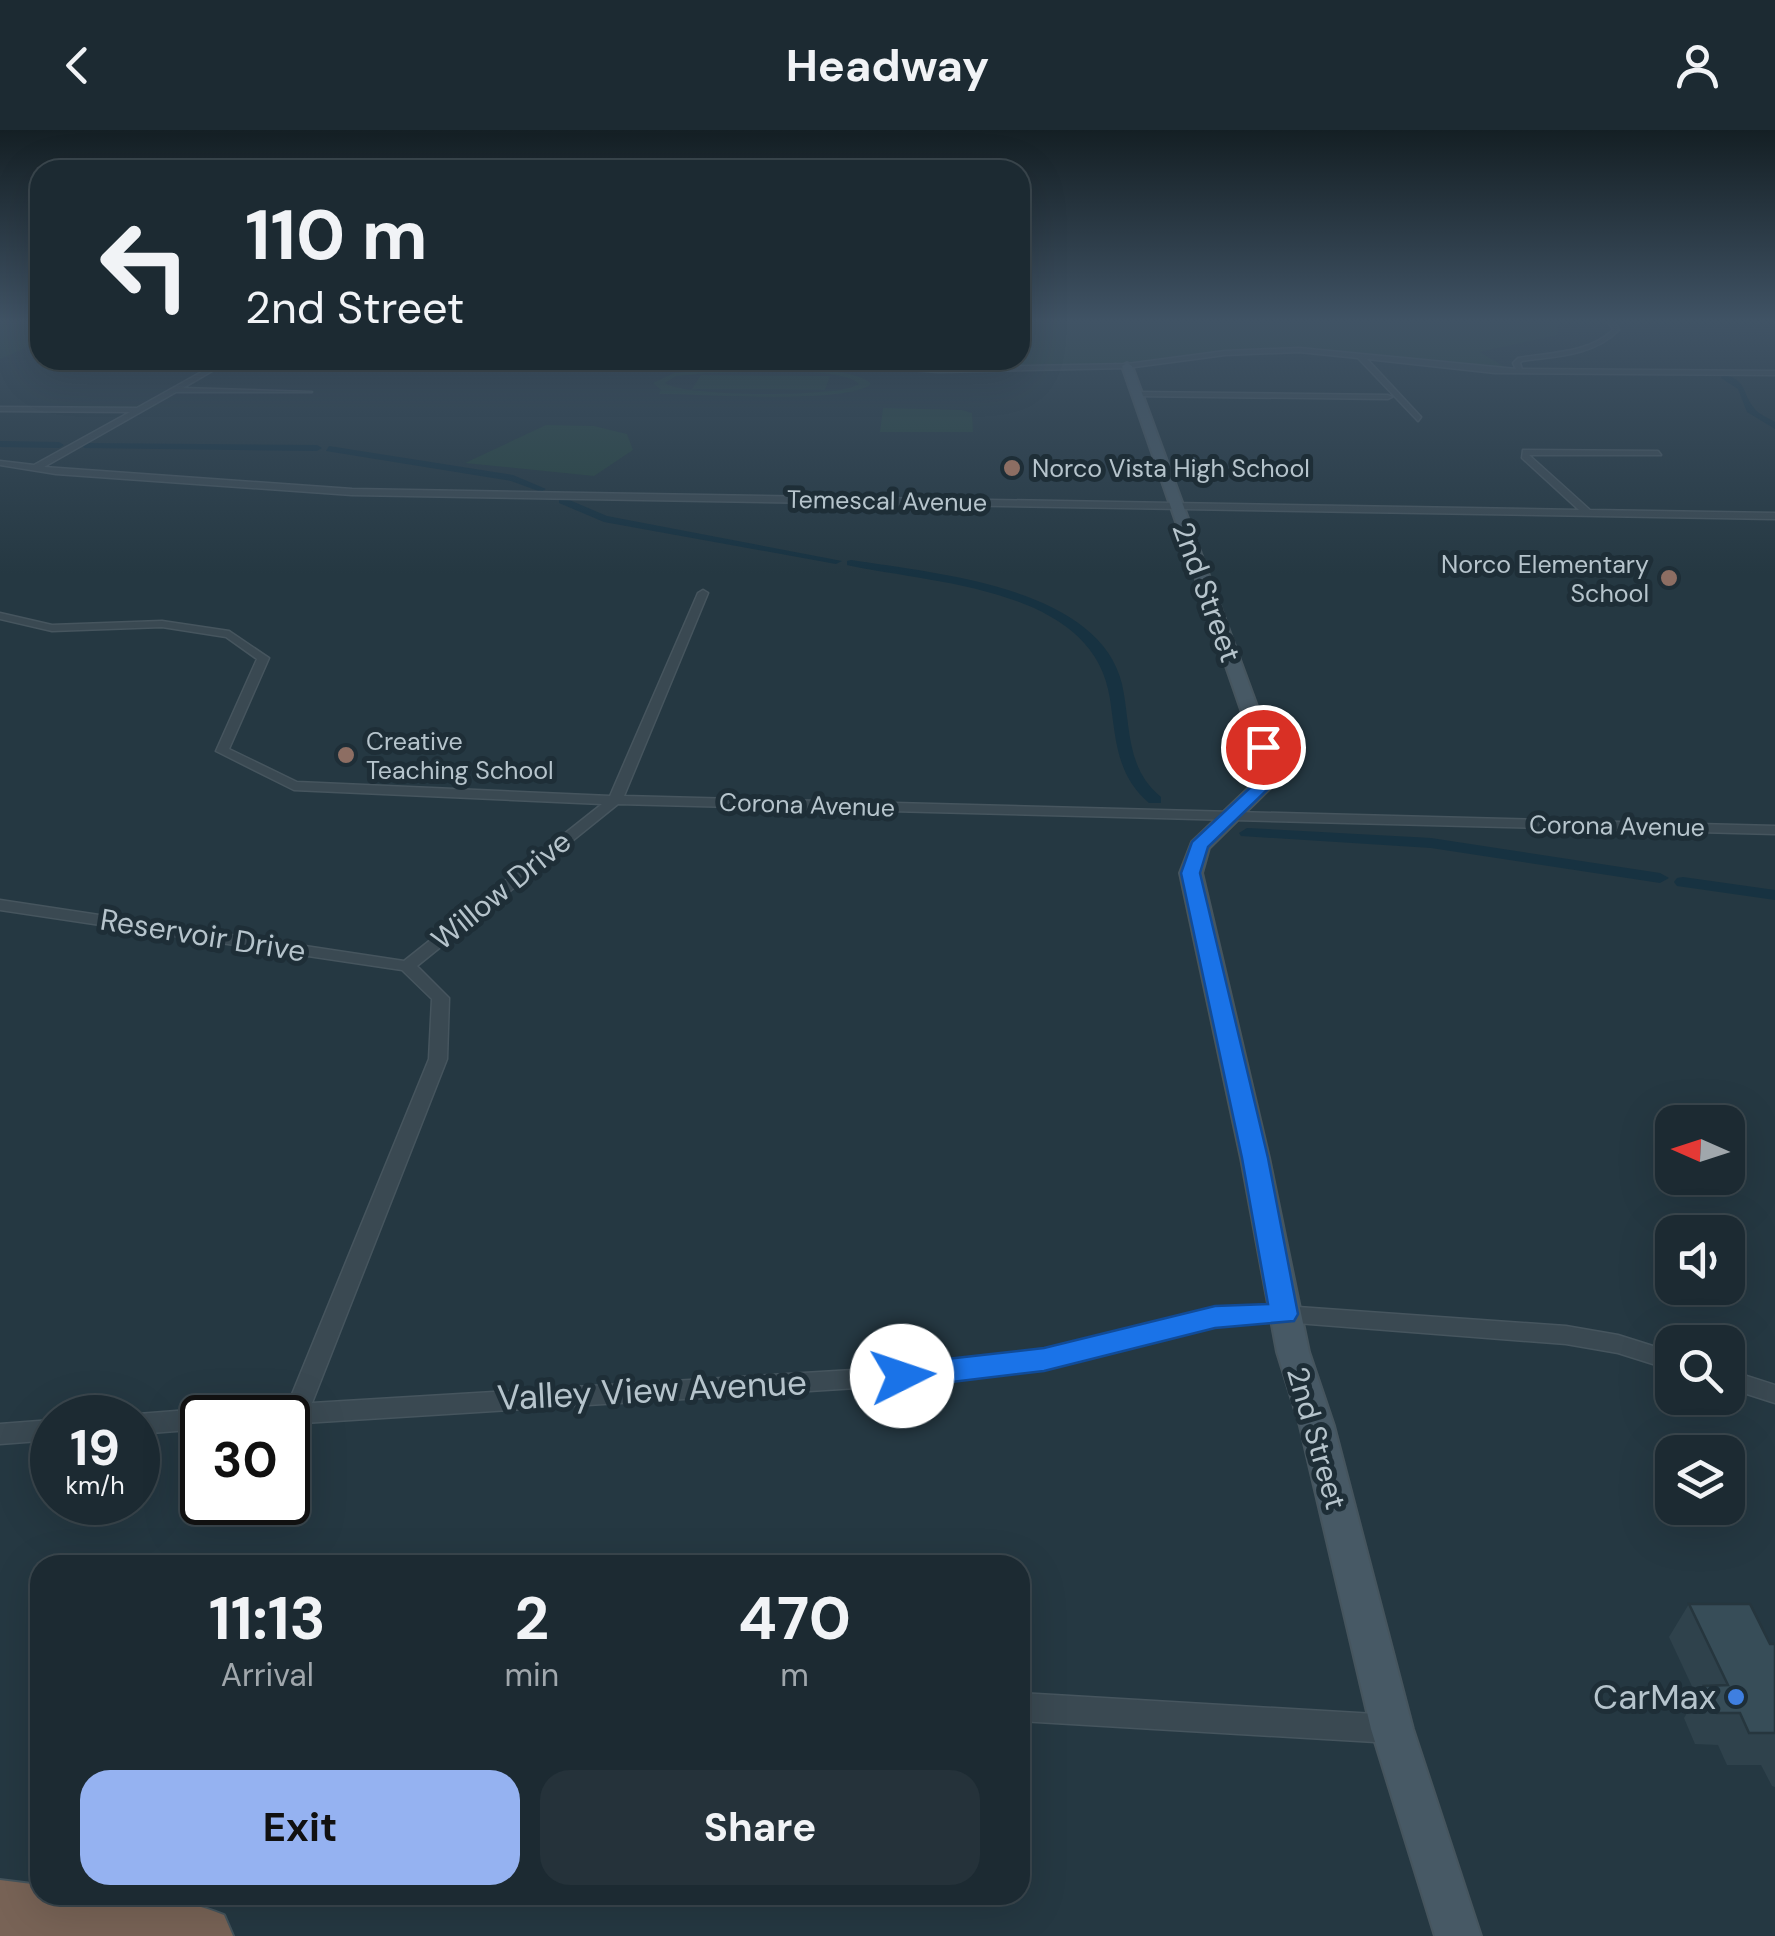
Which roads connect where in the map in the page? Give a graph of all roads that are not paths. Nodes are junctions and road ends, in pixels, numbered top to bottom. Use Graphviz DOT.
graph roads {
  1 [pos="143,405"];
  2 [pos="1141,405"];
  3 [pos="1406,405"];
  4 [pos="0,408"];
  5 [pos="135,410"];
  6 [pos="1418,418"];
  7 [pos="1658,452"];
  8 [pos="0,463"];
  9 [pos="36,468"];
  10 [pos="1176,506"];
  11 [pos="1588,512"];
  12 [pos="1775,516"];
  13 [pos="703,593"];
  14 [pos="0,616"];
  15 [pos="614,800"];
  16 [pos="1229,816"];
  17 [pos="1775,830"];
  18 [pos="0,904"];
  19 [pos="406,966"];
  20 [pos="1284,1314"];
  21 [pos="1655,1356"];
  22 [pos="1745,1384"];
  23 [pos="1775,1394"];
  24 [pos="304,1395"];
  25 [pos="310,1411"];
  26 [pos="30,1432"];
  27 [pos="0,1434"];
  28 [pos="1030,1708"];
  29 [pos="1392,1729"];
  30 [pos="0,1909"];
  31 [pos="203,1936"];
  32 [pos="1458,1936"];
  1 -- 5 [label="street"];
  2 -- 10 [label="street, 2nd Street"];
  3 -- 6 [label="street"];
  4 -- 5 [label="street"];
  5 -- 9 [label="street"];
  7 -- 11 [label="street"];
  8 -- 9 [label="street, Temescal Avenue"];
  9 -- 10 [label="street, Temescal Avenue"];
  10 -- 11 [label="street, Temescal Avenue"];
  10 -- 16 [label="street, 2nd Street"];
  11 -- 12 [label="street, Temescal Avenue"];
  13 -- 15 [label="street, Willow Drive"];
  14 -- 15 [label="street, Corona Avenue"];
  15 -- 16 [label="street, Corona Avenue"];
  15 -- 19 [label="street, Willow Drive"];
  16 -- 17 [label="street, Corona Avenue"];
  16 -- 20 [label="street, 2nd Street"];
  18 -- 19 [label="street, Reservoir Drive"];
  19 -- 24 [label="street, Willow Drive"];
  20 -- 21 [label="street, Valley View Avenue"];
  20 -- 25 [label="street, Valley View Avenue"];
  20 -- 29 [label="street, 2nd Street"];
  22 -- 23 [label="street"];
  26 -- 27 [label="street"];
  28 -- 29 [label="street"];
  29 -- 32 [label="street, 2nd Street"];
  30 -- 31 [label="highway"];
}
